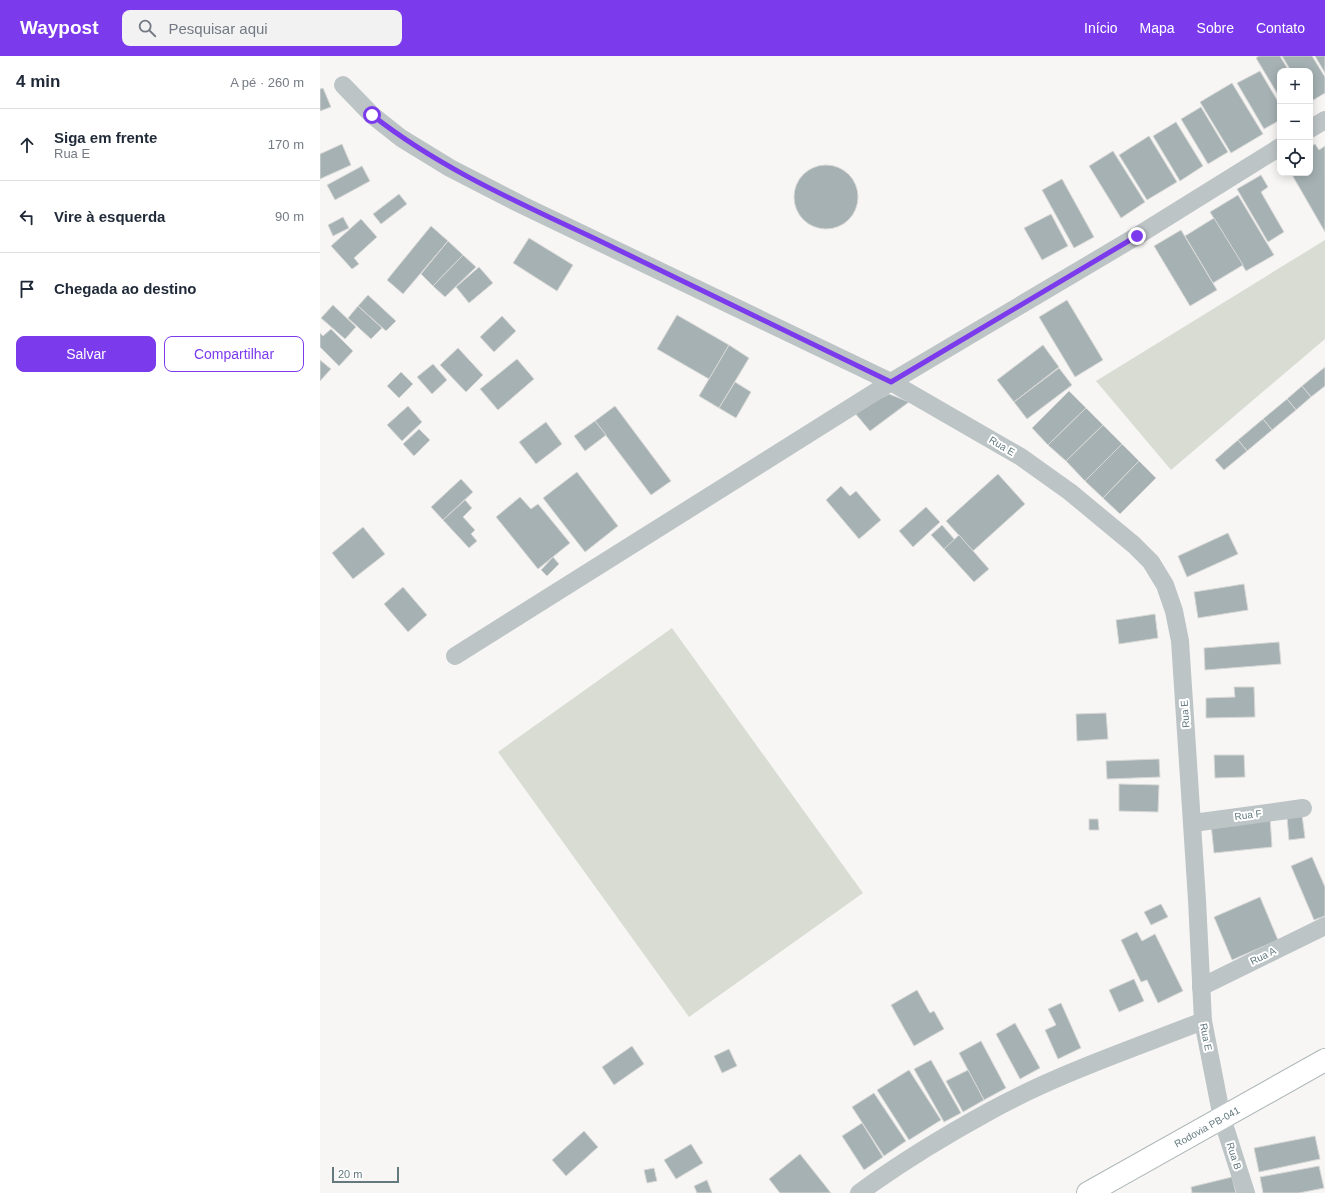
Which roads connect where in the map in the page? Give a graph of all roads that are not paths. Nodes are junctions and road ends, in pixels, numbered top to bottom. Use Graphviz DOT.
graph roads {
  1 [pos="343,85"];
  2 [pos="1325,120"];
  3 [pos="1313,127"];
  4 [pos="1277,149"];
  5 [pos="891,382"];
  6 [pos="455,656"];
  7 [pos="1303,808"];
  8 [pos="1192,823"];
  9 [pos="1325,926"];
  10 [pos="1201,987"];
  11 [pos="1203,1022"];
  12 [pos="1325,1060"];
  13 [pos="1222,1118"];
  14 [pos="859,1193"];
  15 [pos="1088,1193"];
  16 [pos="1246,1193"];
  1 -- 5 [label="street, Rua E"];
  2 -- 3 [label="street"];
  4 -- 5 [label="street"];
  5 -- 6 [label="street"];
  5 -- 8 [label="street, Rua E"];
  7 -- 8 [label="street, Rua F"];
  8 -- 10 [label="street, Rua E"];
  9 -- 10 [label="street, Rua A"];
  10 -- 11 [label="street, Rua E"];
  11 -- 13 [label="street, Rua E"];
  11 -- 14 [label="street"];
  12 -- 13 [label="main road, Rodovia PB-041"];
  13 -- 15 [label="main road, Rodovia PB-041"];
  13 -- 16 [label="street, Rua B"];
}
